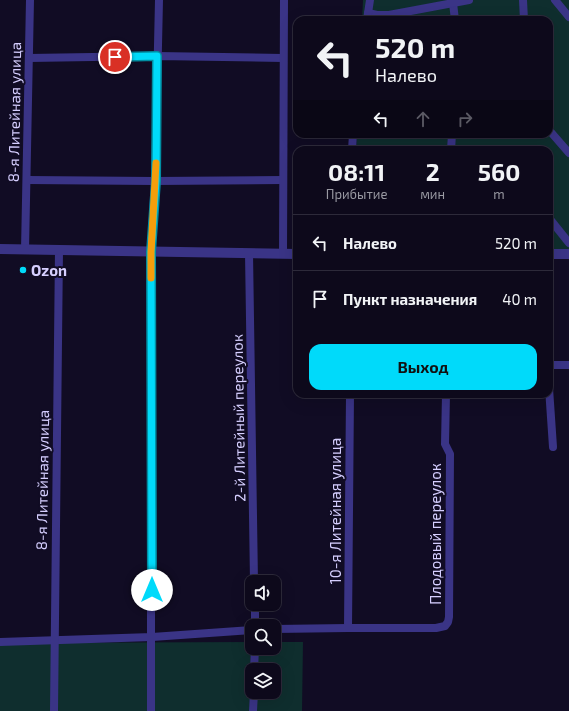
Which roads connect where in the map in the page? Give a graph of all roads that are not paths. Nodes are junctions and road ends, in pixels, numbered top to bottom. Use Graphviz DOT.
graph roads {
  1 [pos="30,0"];
  2 [pos="159,0"];
  3 [pos="284,0"];
  4 [pos="370,0"];
  5 [pos="469,0"];
  6 [pos="523,0"];
  7 [pos="555,0"];
  8 [pos="448,2"];
  9 [pos="367,16"];
  10 [pos="453,16"];
  11 [pos="524,16"];
  12 [pos="569,17"];
  13 [pos="157,56"];
  14 [pos="29,58"];
  15 [pos="283,58"];
  16 [pos="553,135"];
  17 [pos="569,153"];
  18 [pos="27,180"];
  19 [pos="283,180"];
  20 [pos="156,181"];
  21 [pos="553,223"];
  22 [pos="569,243"];
  23 [pos="0,249"];
  24 [pos="25,250"];
  25 [pos="59,250"];
  26 [pos="151,252"];
  27 [pos="249,253"];
  28 [pos="283,254"];
  29 [pos="293,254"];
  30 [pos="553,254"];
  31 [pos="569,254"];
  32 [pos="553,365"];
  33 [pos="569,365"];
  34 [pos="350,398"];
  35 [pos="446,398"];
  36 [pos="550,398"];
  37 [pos="553,447"];
  38 [pos="254,575"];
  39 [pos="348,628"];
  40 [pos="281,629"];
  41 [pos="245,630"];
  42 [pos="152,637"];
  43 [pos="54,640"];
  44 [pos="0,642"];
  45 [pos="254,699"];
  46 [pos="54,711"];
  47 [pos="151,711"];
  48 [pos="254,711"];
  1 -- 14 [label="street, 8-я Литейная улица"];
  2 -- 13 [label="street"];
  3 -- 15 [label="street"];
  4 -- 9 [label="street"];
  5 -- 8 [label="street"];
  6 -- 11 [label="street"];
  7 -- 12 [label="street"];
  8 -- 9 [label="street"];
  8 -- 10 [label="street"];
  13 -- 14 [label="street"];
  13 -- 15 [label="street"];
  13 -- 20 [label="street"];
  14 -- 18 [label="street, 8-я Литейная улица"];
  15 -- 19 [label="street"];
  16 -- 17 [label="street"];
  18 -- 20 [label="street"];
  18 -- 24 [label="street, 8-я Литейная улица"];
  19 -- 20 [label="street"];
  19 -- 28 [label="street"];
  20 -- 26 [label="street"];
  21 -- 22 [label="street"];
  23 -- 24 [label="street"];
  24 -- 25 [label="street"];
  25 -- 26 [label="street"];
  25 -- 43 [label="street, 8-я Литейная улица"];
  26 -- 27 [label="street"];
  26 -- 42 [label="street"];
  27 -- 28 [label="street"];
  27 -- 38 [label="street, 2-й Литейный переулок"];
  28 -- 29 [label="street"];
  30 -- 31 [label="street"];
  32 -- 33 [label="street"];
  34 -- 39 [label="street, 10-я Литейная улица"];
  35 -- 39 [label="street, Плодовый переулок"];
  36 -- 37 [label="street"];
  39 -- 40 [label="street"];
  41 -- 42 [label="street"];
  42 -- 43 [label="street"];
  42 -- 47 [label="street"];
  43 -- 44 [label="street"];
  43 -- 46 [label="street, 8-я Литейная улица"];
  45 -- 48 [label="street"];
}
